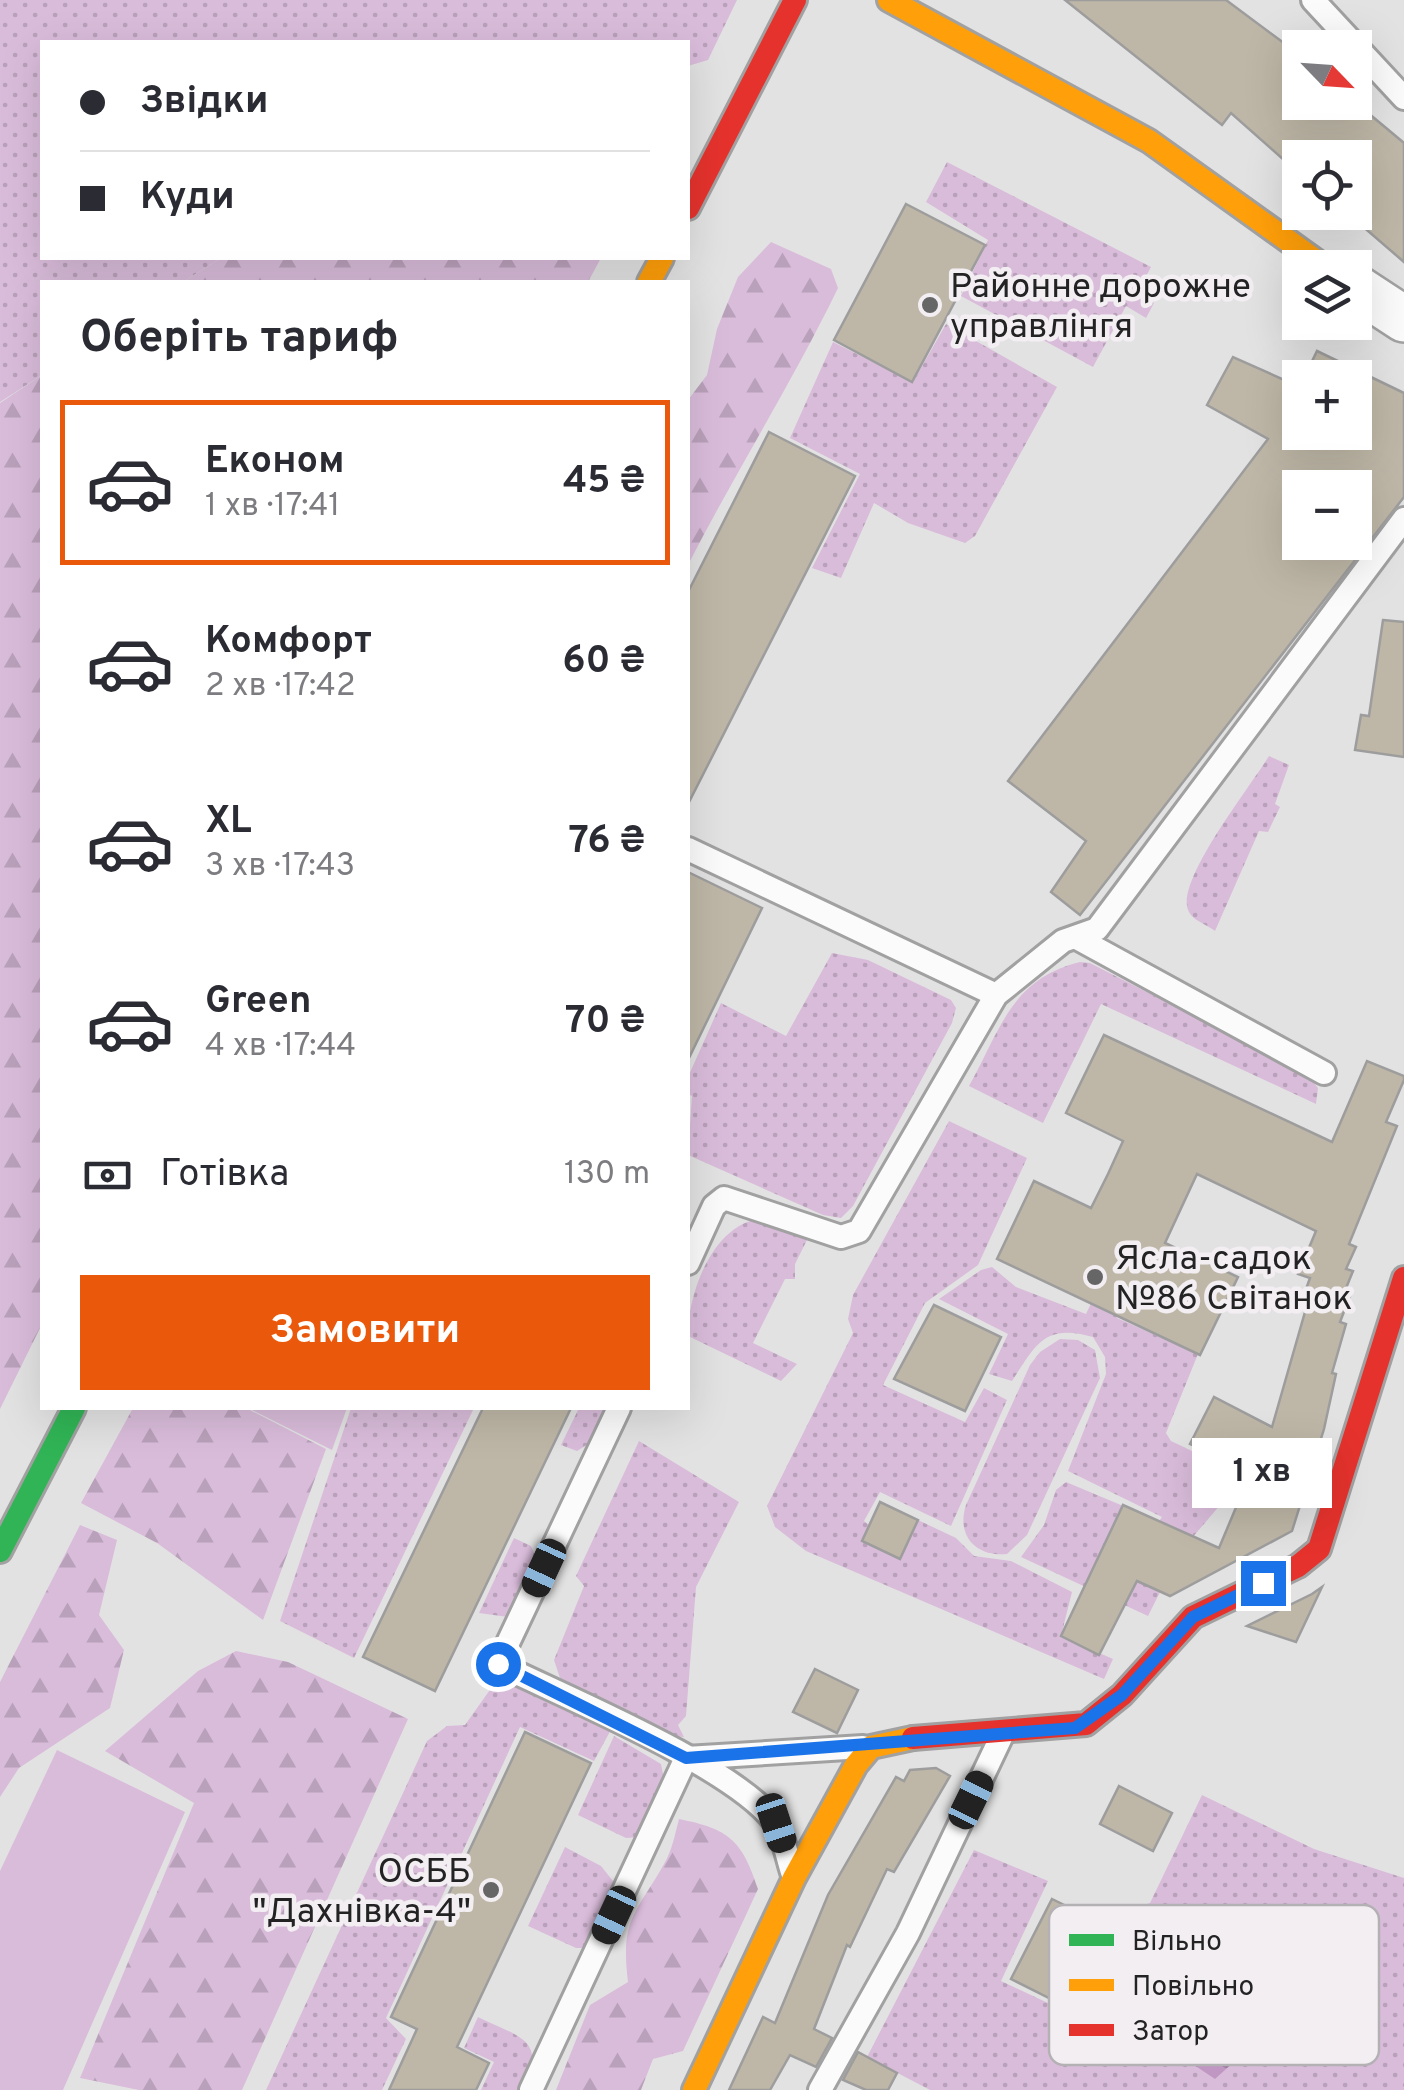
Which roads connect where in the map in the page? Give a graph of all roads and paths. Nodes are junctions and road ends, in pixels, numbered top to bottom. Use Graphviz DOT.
graph roads {
  1 [pos="795,0"];
  2 [pos="1313,0"];
  3 [pos="899,2"];
  4 [pos="1404,98"];
  5 [pos="690,204"];
  6 [pos="1301,250"];
  7 [pos="1372,298"];
  8 [pos="1404,320"];
  9 [pos="1404,519"];
  10 [pos="690,850"];
  11 [pos="1077,938"];
  12 [pos="996,995"];
  13 [pos="1324,1073"];
  14 [pos="690,1259"];
  15 [pos="1404,1278"];
  16 [pos="73,1410"];
  17 [pos="618,1410"];
  18 [pos="0,1551"];
  19 [pos="1003,1733"];
  20 [pos="871,1746"];
  21 [pos="686,1758"];
  22 [pos="794,1878"];
  23 [pos="531,2090"];
  24 [pos="694,2090"];
  25 [pos="820,2090"];
  1 -- 5 [label="street"];
  2 -- 4 [label="lane"];
  3 -- 6 [label="street"];
  7 -- 8 [label="street"];
  9 -- 11 [label="lane"];
  10 -- 12 [label="lane"];
  11 -- 12 [label="lane"];
  11 -- 13 [label="lane"];
  12 -- 14 [label="lane"];
  15 -- 19 [label="street"];
  16 -- 18 [label="street"];
  17 -- 21 [label="lane"];
  19 -- 20 [label="street"];
  19 -- 25 [label="lane"];
  20 -- 21 [label="lane"];
  20 -- 22 [label="street"];
  21 -- 22 [label="lane"];
  21 -- 23 [label="lane"];
  22 -- 24 [label="street"];
}
